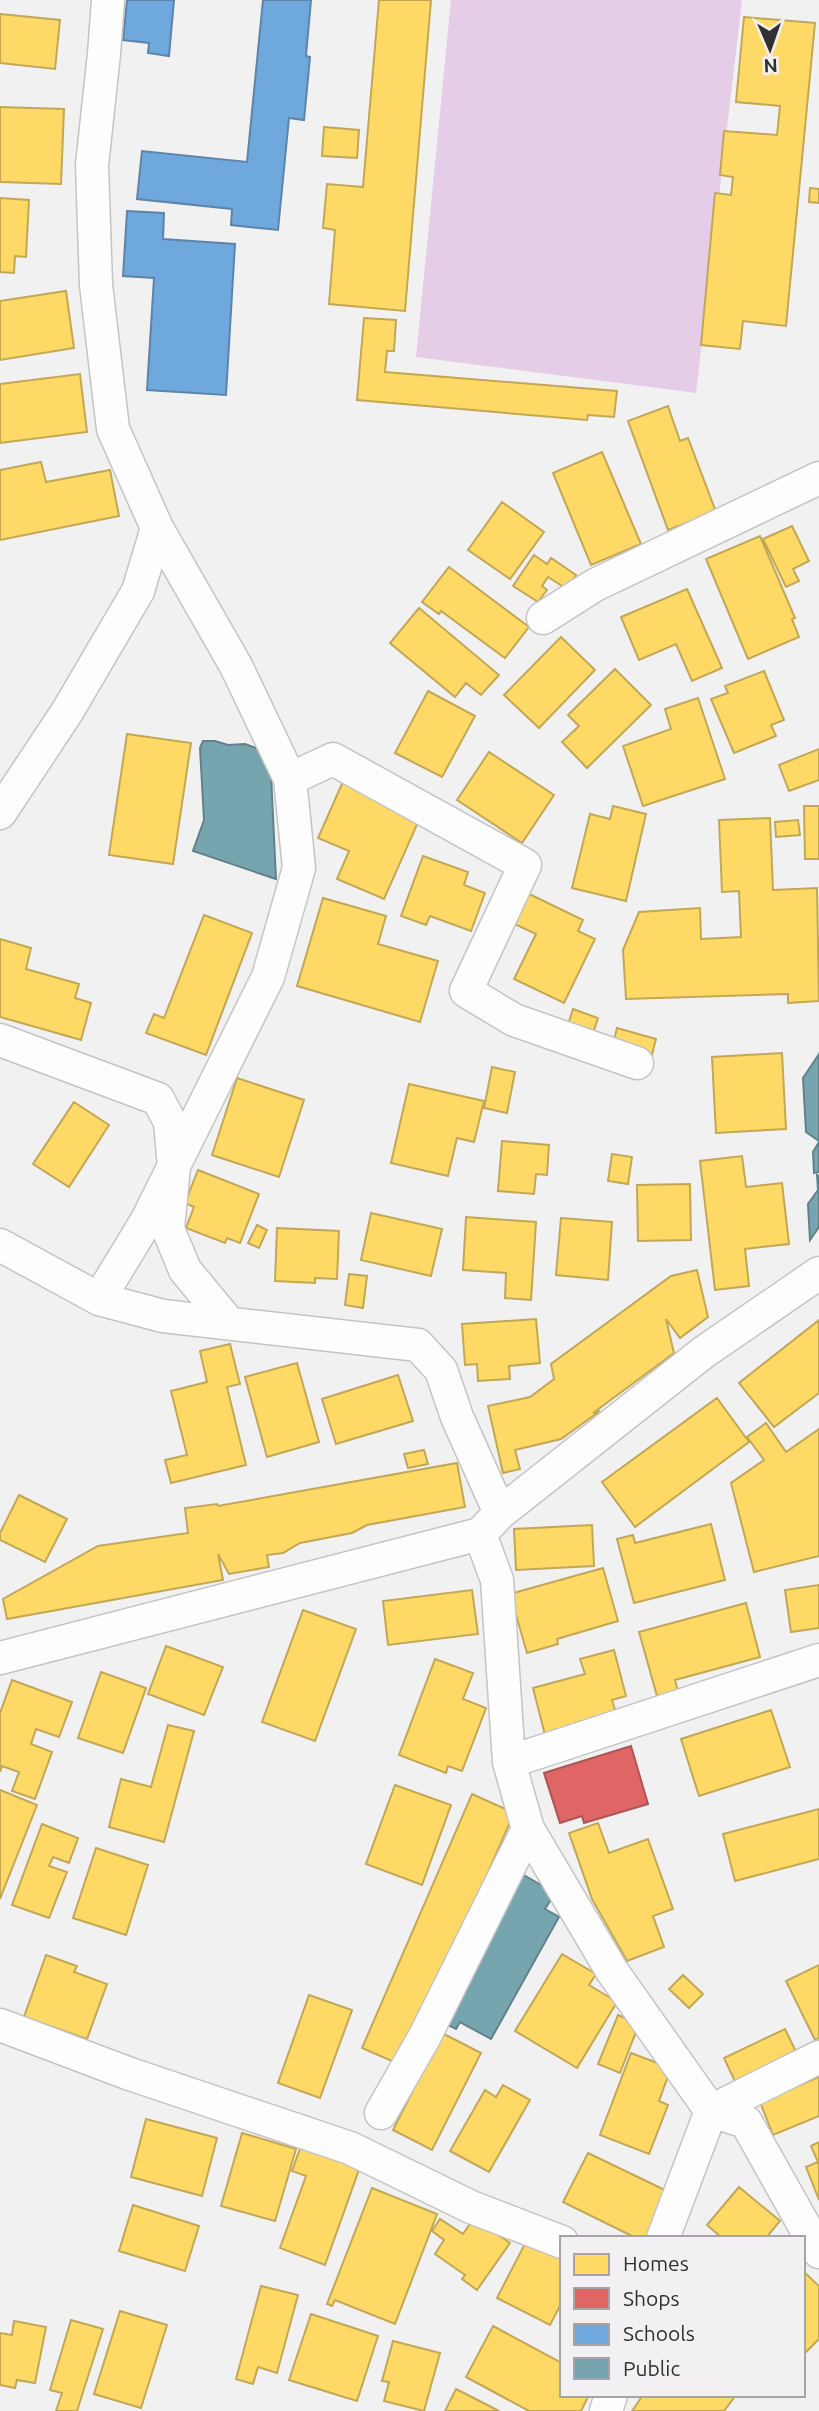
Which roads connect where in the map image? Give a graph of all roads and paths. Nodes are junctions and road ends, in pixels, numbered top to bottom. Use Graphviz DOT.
graph roads {
  1 [pos="108,0"];
  2 [pos="819,478"];
  3 [pos="157,528"];
  4 [pos="543,618"];
  5 [pos="290,779"];
  6 [pos="0,813"];
  7 [pos="0,1040"];
  8 [pos="637,1063"];
  9 [pos="174,1167"];
  10 [pos="0,1245"];
  11 [pos="819,1273"];
  12 [pos="99,1298"];
  13 [pos="229,1323"];
  14 [pos="490,1524"];
  15 [pos="0,1658"];
  16 [pos="819,1660"];
  17 [pos="509,1762"];
  18 [pos="528,1829"];
  19 [pos="0,2025"];
  20 [pos="819,2057"];
  21 [pos="711,2111"];
  22 [pos="381,2113"];
  23 [pos="664,2236"];
  24 [pos="560,2241"];
  25 [pos="819,2252"];
  1 -- 3 [label="street"];
  2 -- 4 [label="street"];
  3 -- 5 [label="street"];
  3 -- 6 [label="street"];
  5 -- 8 [label="street"];
  5 -- 9 [label="street"];
  7 -- 9 [label="street"];
  9 -- 12 [label="street"];
  9 -- 13 [label="street"];
  10 -- 12 [label="street"];
  11 -- 14 [label="street"];
  12 -- 13 [label="street"];
  13 -- 14 [label="street"];
  14 -- 15 [label="street"];
  14 -- 17 [label="street"];
  16 -- 17 [label="street"];
  17 -- 18 [label="street"];
  18 -- 21 [label="street"];
  18 -- 22 [label="street"];
  19 -- 24 [label="street"];
  20 -- 21 [label="street"];
  21 -- 23 [label="street"];
  21 -- 25 [label="street"];
}
